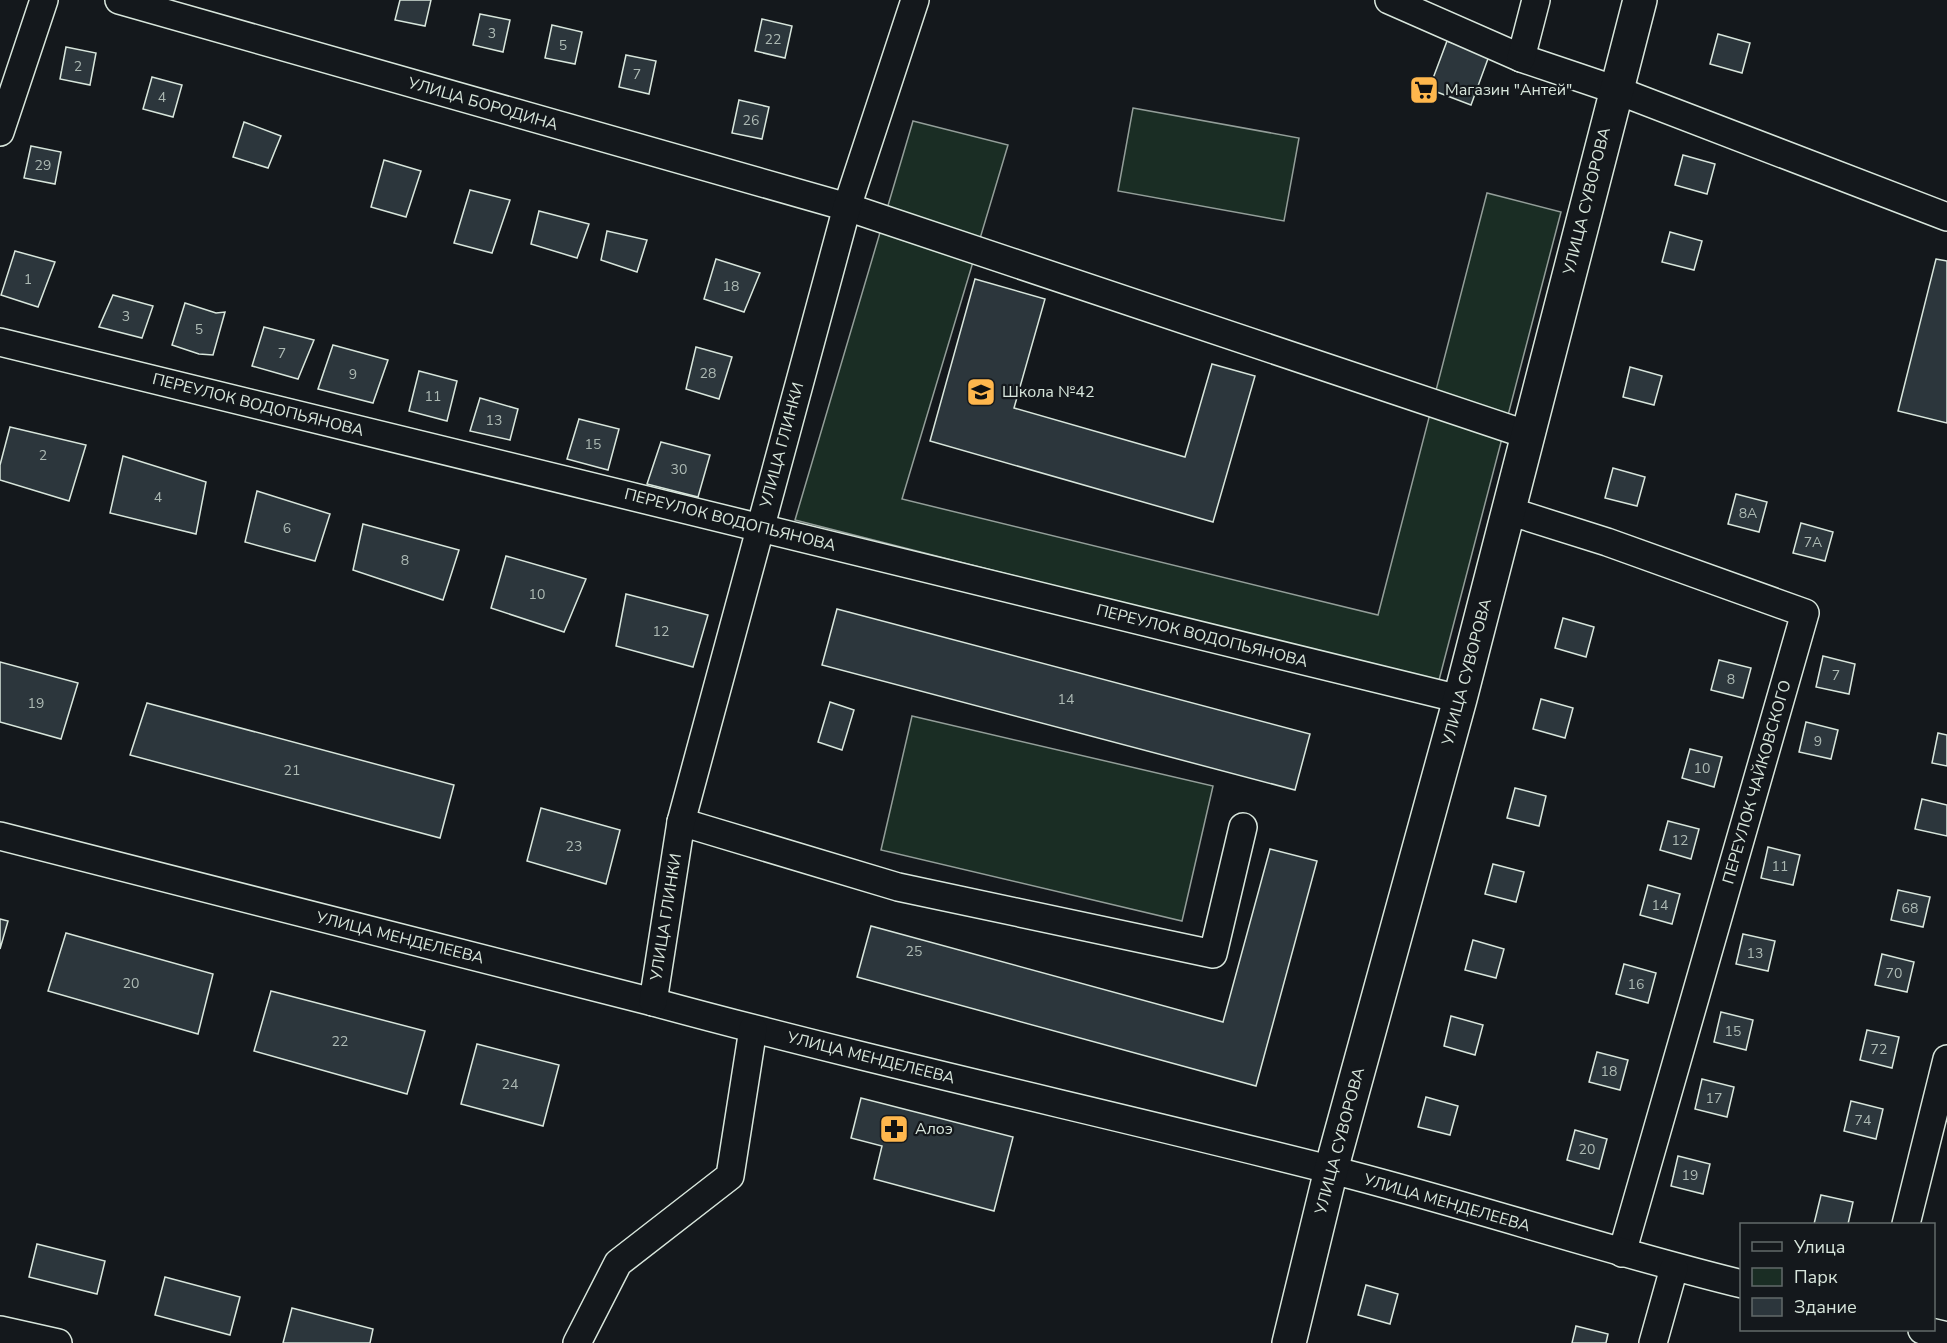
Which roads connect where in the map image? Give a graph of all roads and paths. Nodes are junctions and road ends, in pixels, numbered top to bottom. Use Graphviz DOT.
graph roads {
  1 [pos="44,0"];
  2 [pos="119,0"];
  3 [pos="915,0"];
  4 [pos="1389,0"];
  5 [pos="1536,0"];
  6 [pos="1640,0"];
  7 [pos="1521,58"];
  8 [pos="1616,90"];
  9 [pos="0,132"];
  10 [pos="847,207"];
  11 [pos="1947,217"];
  12 [pos="0,342"];
  13 [pos="1528,435"];
  14 [pos="1509,511"];
  15 [pos="759,527"];
  16 [pos="1460,699"];
  17 [pos="681,822"];
  18 [pos="1243,827"];
  19 [pos="0,836"];
  20 [pos="653,1002"];
  21 [pos="753,1029"];
  22 [pos="1947,1059"];
  23 [pos="1331,1170"];
  24 [pos="1906,1223"];
  25 [pos="1622,1253"];
  26 [pos="1674,1268"];
  27 [pos="1740,1284"];
  28 [pos="0,1330"];
  29 [pos="1930,1331"];
  30 [pos="1947,1335"];
  31 [pos="58,1343"];
  32 [pos="577,1343"];
  33 [pos="1289,1343"];
  34 [pos="1653,1343"];
  1 -- 9 [label="street"];
  2 -- 10 [label="street, УЛИЦА БОРОДИНА"];
  3 -- 10 [label="street, УЛИЦА ГЛИНКИ"];
  4 -- 7 [label="street"];
  5 -- 7 [label="street"];
  6 -- 8 [label="street, УЛИЦА СУВОРОВА"];
  7 -- 8 [label="street"];
  8 -- 11 [label="street"];
  8 -- 13 [label="street, УЛИЦА СУВОРОВА"];
  10 -- 13 [label="street, УЛИЦА БОРОДИНА"];
  10 -- 15 [label="street, УЛИЦА ГЛИНКИ"];
  12 -- 15 [label="street, ПЕРЕУЛОК ВОДОПЬЯНОВА"];
  13 -- 14 [label="street, УЛИЦА СУВОРОВА"];
  14 -- 16 [label="street, УЛИЦА СУВОРОВА"];
  14 -- 25 [label="street, ПЕРЕУЛОК ЧАЙКОВСКОГО"];
  15 -- 16 [label="street, ПЕРЕУЛОК ВОДОПЬЯНОВА"];
  15 -- 17 [label="street, УЛИЦА ГЛИНКИ"];
  16 -- 23 [label="street, УЛИЦА СУВОРОВА"];
  17 -- 18 [label="street"];
  17 -- 20 [label="street, УЛИЦА ГЛИНКИ"];
  19 -- 20 [label="street, УЛИЦА МЕНДЕЛЕЕВА"];
  20 -- 21 [label="street, УЛИЦА МЕНДЕЛЕЕВА"];
  21 -- 23 [label="street, УЛИЦА МЕНДЕЛЕЕВА"];
  21 -- 32 [label="street"];
  22 -- 24 [label="street"];
  23 -- 25 [label="street, УЛИЦА МЕНДЕЛЕЕВА"];
  23 -- 33 [label="street, УЛИЦА СУВОРОВА"];
  25 -- 26 [label="street, УЛИЦА МЕНДЕЛЕЕВА"];
  26 -- 27 [label="street, УЛИЦА МЕНДЕЛЕЕВА"];
  26 -- 34 [label="street"];
  28 -- 31 [label="street"];
  29 -- 30 [label="street"];
}
